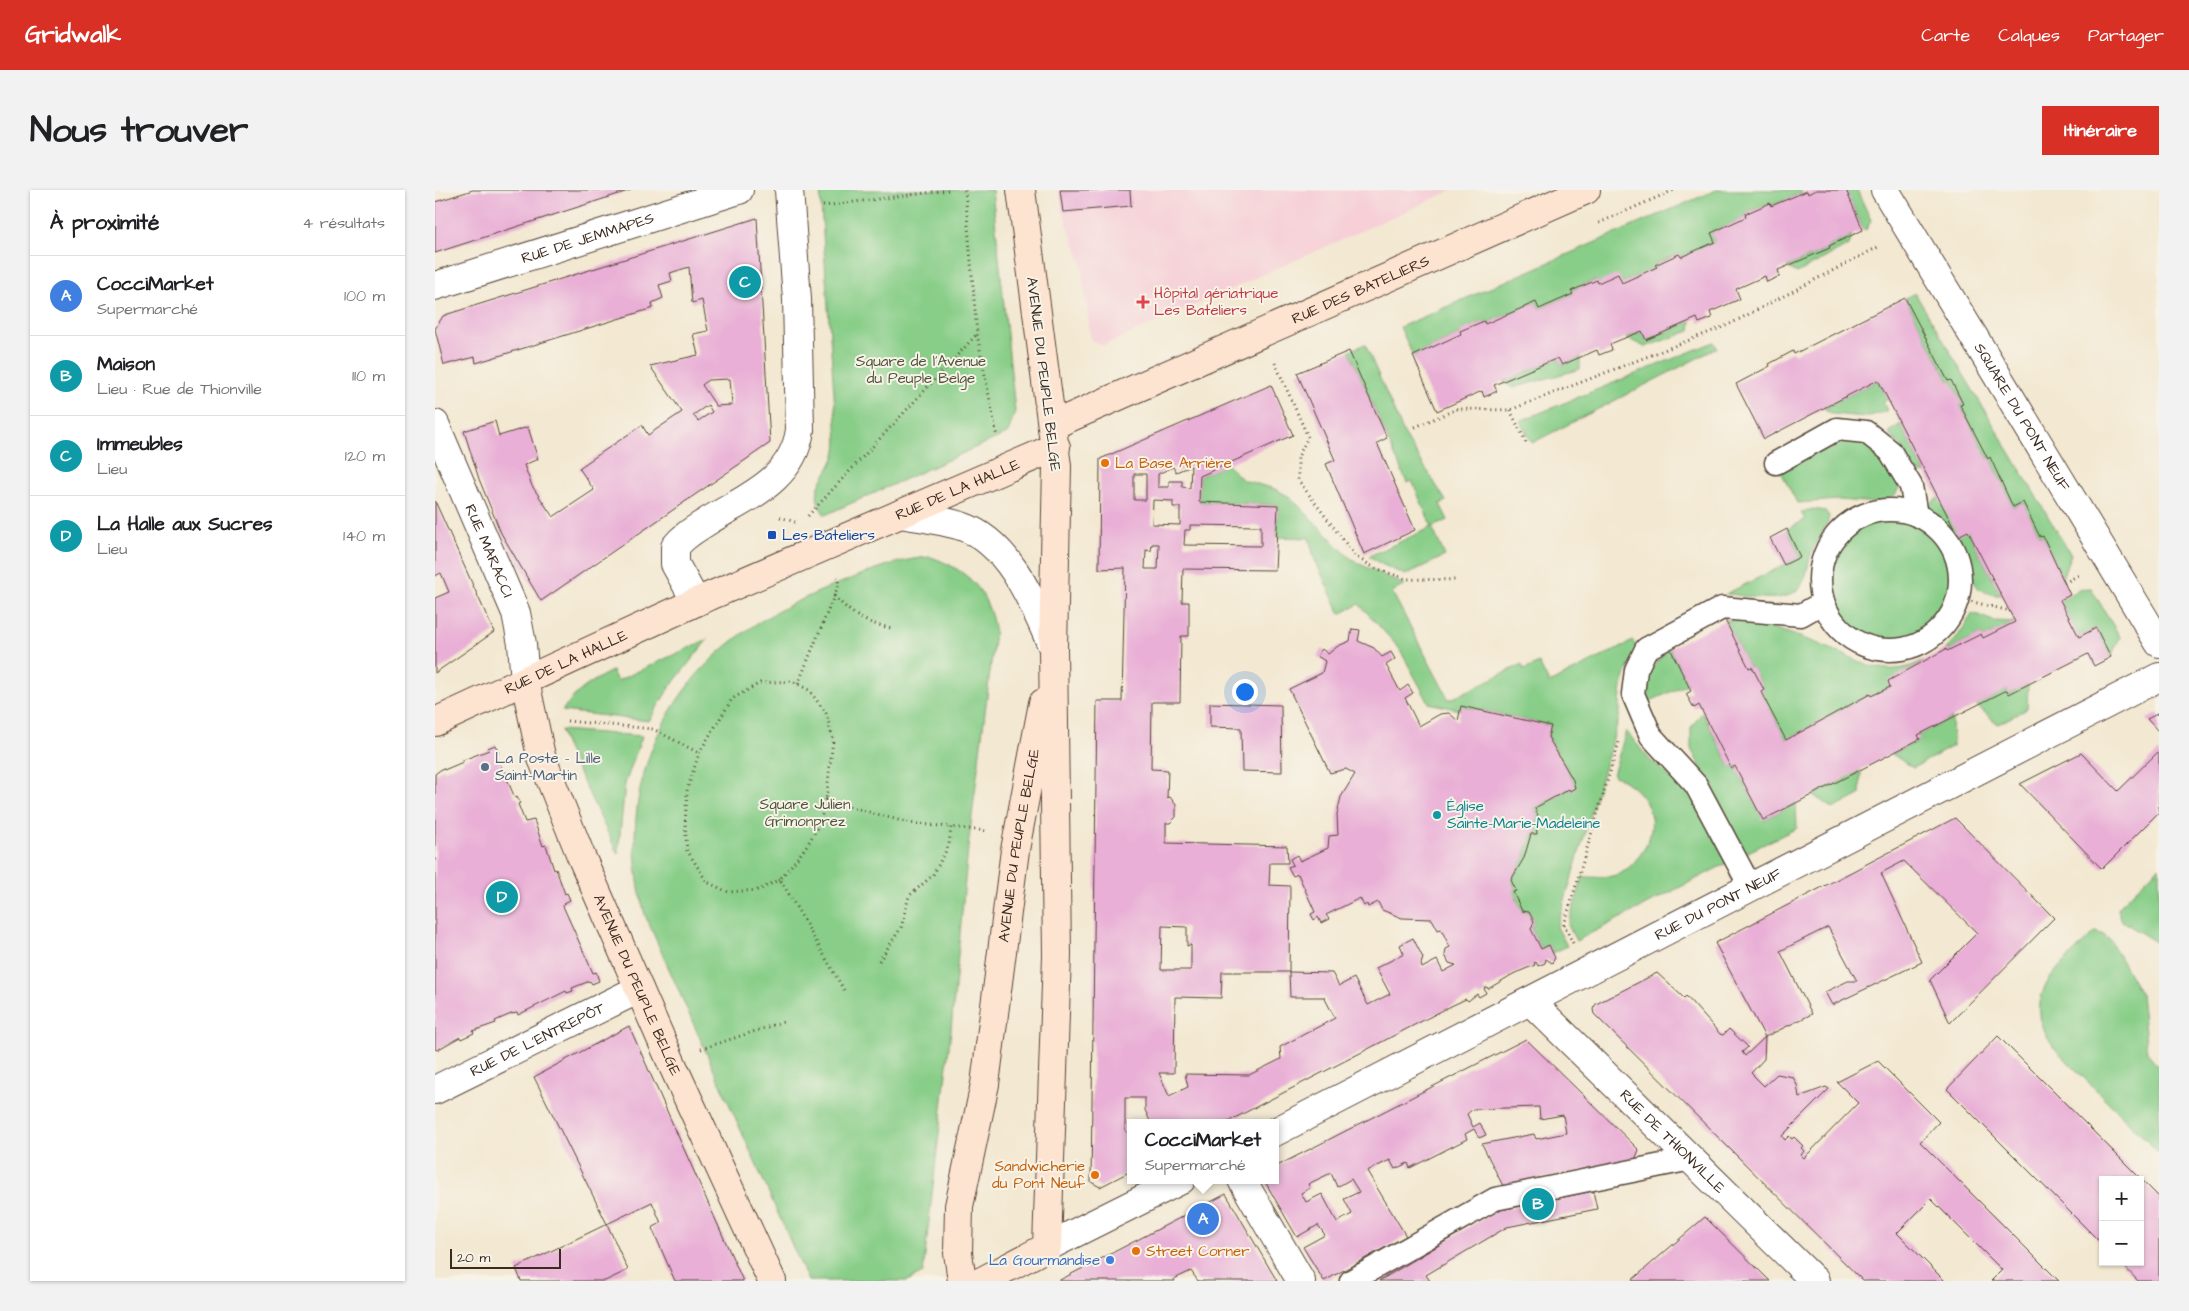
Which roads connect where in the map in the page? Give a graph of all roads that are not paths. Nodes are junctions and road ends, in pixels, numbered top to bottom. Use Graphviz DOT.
graph roads {
  1 [pos="739,190"];
  2 [pos="1021,190"];
  3 [pos="1587,190"];
  4 [pos="1885,190"];
  5 [pos="790,199"];
  6 [pos="435,286"];
  7 [pos="435,424"];
  8 [pos="1054,436"];
  9 [pos="1776,463"];
  10 [pos="900,514"];
  11 [pos="1916,515"];
  12 [pos="696,602"];
  13 [pos="1822,603"];
  14 [pos="2159,643"];
  15 [pos="1053,648"];
  16 [pos="2159,676"];
  17 [pos="525,681"];
  18 [pos="435,722"];
  19 [pos="1751,888"];
  20 [pos="639,989"];
  21 [pos="1530,1001"];
  22 [pos="435,1090"];
  23 [pos="1279,1130"];
  24 [pos="1691,1159"];
  25 [pos="1173,1184"];
  26 [pos="1244,1184"];
  27 [pos="1047,1247"];
  28 [pos="772,1281"];
  29 [pos="962,1281"];
  30 [pos="982,1281"];
  31 [pos="1301,1281"];
  32 [pos="1351,1281"];
  33 [pos="1815,1281"];
  1 -- 6 [label="street, RUE DE JEMMAPES"];
  2 -- 8 [label="street, AVENUE DU PEUPLE BELGE"];
  3 -- 8 [label="street, RUE DES BATELIERS"];
  4 -- 14 [label="street, SQUARE DU PONT NEUF"];
  5 -- 12 [label="street"];
  7 -- 17 [label="street, RUE MARACCI"];
  8 -- 10 [label="street, RUE DE LA HALLE"];
  8 -- 15 [label="street, AVENUE DU PEUPLE BELGE"];
  9 -- 11 [label="lane"];
  10 -- 12 [label="street, RUE DE LA HALLE"];
  10 -- 15 [label="street, AVENUE DU PEUPLE BELGE"];
  11 -- 13 [label="lane"];
  11 -- 13 [label="lane"];
  12 -- 17 [label="street, RUE DE LA HALLE"];
  13 -- 19 [label="lane"];
  15 -- 27 [label="street, AVENUE DU PEUPLE BELGE"];
  15 -- 29 [label="street, AVENUE DU PEUPLE BELGE"];
  16 -- 19 [label="street, RUE DU PONT NEUF"];
  17 -- 18 [label="street, RUE DE LA HALLE"];
  17 -- 20 [label="street, AVENUE DU PEUPLE BELGE"];
  19 -- 21 [label="street, RUE DU PONT NEUF"];
  20 -- 22 [label="street, RUE DE L'ENTREPÔT"];
  20 -- 28 [label="street, AVENUE DU PEUPLE BELGE"];
  21 -- 23 [label="street, RUE DU PONT NEUF"];
  21 -- 24 [label="street, RUE DE THIONVILLE"];
  24 -- 32 [label="lane"];
  24 -- 33 [label="street, RUE DE THIONVILLE"];
  25 -- 27 [label="street"];
  26 -- 31 [label="street"];
  27 -- 30 [label="street"];
}
